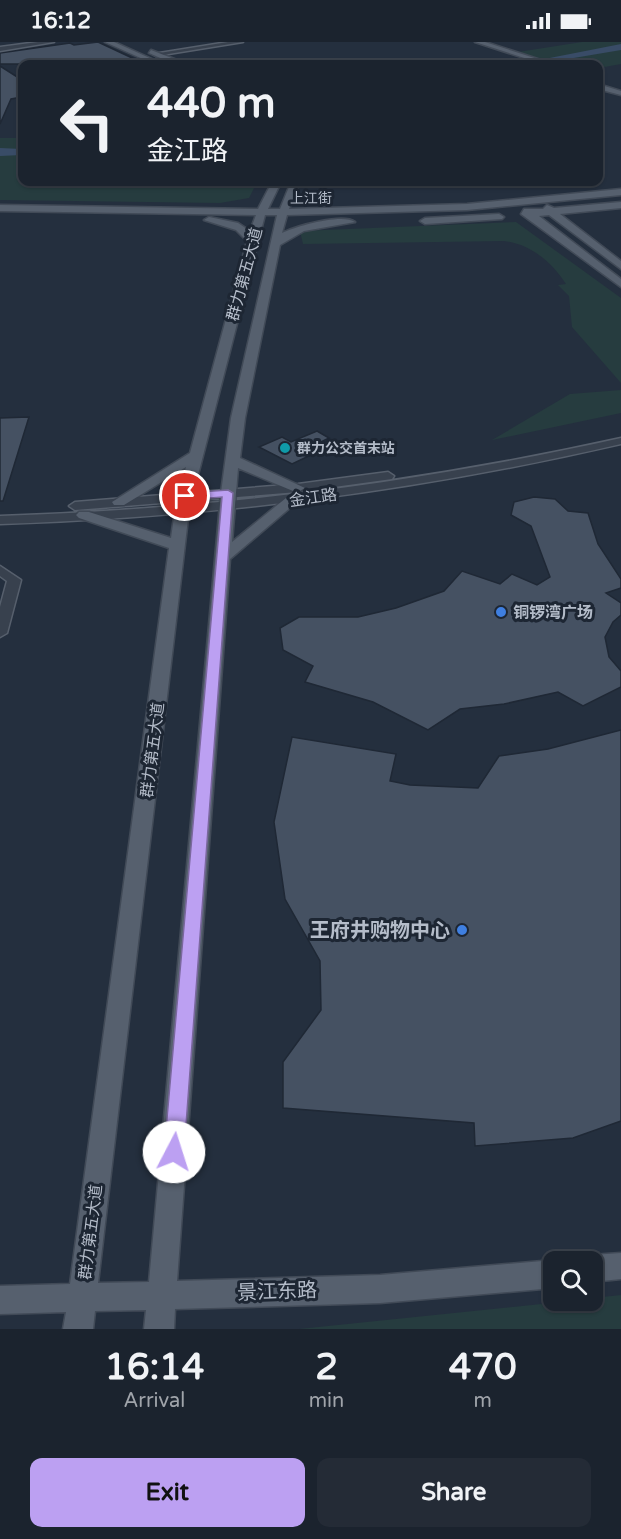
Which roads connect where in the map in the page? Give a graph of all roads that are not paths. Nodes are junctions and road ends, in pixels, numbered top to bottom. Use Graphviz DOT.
graph roads {
  1 [pos="51,42"];
  2 [pos="108,42"];
  3 [pos="118,42"];
  4 [pos="129,42"];
  5 [pos="240,42"];
  6 [pos="476,44"];
  7 [pos="0,49"];
  8 [pos="156,54"];
  9 [pos="150,60"];
  10 [pos="159,60"];
  11 [pos="170,60"];
  12 [pos="520,60"];
  13 [pos="536,60"];
  14 [pos="603,82"];
  15 [pos="621,87"];
  16 [pos="603,88"];
  17 [pos="621,93"];
  18 [pos="621,192"];
  19 [pos="275,194"];
  20 [pos="538,201"];
  21 [pos="517,203"];
  22 [pos="621,205"];
  23 [pos="0,208"];
  24 [pos="345,212"];
  25 [pos="552,212"];
  26 [pos="210,215"];
  27 [pos="520,215"];
  28 [pos="281,216"];
  29 [pos="0,217"];
  30 [pos="350,222"];
  31 [pos="376,222"];
  32 [pos="409,222"];
  33 [pos="253,242"];
  34 [pos="275,244"];
  35 [pos="621,266"];
  36 [pos="621,284"];
  37 [pos="621,432"];
  38 [pos="621,441"];
  39 [pos="196,455"];
  40 [pos="232,460"];
  41 [pos="295,494"];
  42 [pos="227,500"];
  43 [pos="119,502"];
  44 [pos="184,503"];
  45 [pos="0,512"];
  46 [pos="84,516"];
  47 [pos="0,520"];
  48 [pos="178,546"];
  49 [pos="223,557"];
  50 [pos="0,570"];
  51 [pos="0,633"];
  52 [pos="621,1266"];
  53 [pos="603,1268"];
  54 [pos="543,1275"];
  55 [pos="162,1294"];
  56 [pos="82,1299"];
  57 [pos="0,1300"];
  58 [pos="78,1329"];
  59 [pos="159,1329"];
  1 -- 7 [label="street"];
  2 -- 9 [label="main road"];
  3 -- 10 [label="main road"];
  4 -- 8 [label="main road"];
  5 -- 8 [label="street"];
  6 -- 12 [label="main road"];
  6 -- 13 [label="main road"];
  8 -- 11 [label="main road"];
  14 -- 15 [label="main road"];
  16 -- 17 [label="main road"];
  18 -- 20 [label="main road, 上江街"];
  19 -- 24 [label="main road"];
  19 -- 26 [label="main road, 上江街"];
  19 -- 26 [label="main road"];
  19 -- 28 [label="main road, 群力第五大道"];
  19 -- 28 [label="main road, 上江街"];
  19 -- 33 [label="main road, 群力第五大道"];
  20 -- 21 [label="main road, 上江街"];
  20 -- 25 [label="main road"];
  21 -- 24 [label="main road, 上江街"];
  21 -- 27 [label="main road"];
  22 -- 25 [label="main road"];
  23 -- 26 [label="main road, 上江街"];
  24 -- 28 [label="main road, 上江街"];
  25 -- 27 [label="main road"];
  25 -- 35 [label="main road"];
  26 -- 29 [label="main road, 上江街"];
  26 -- 33 [label="main road"];
  27 -- 32 [label="main road"];
  27 -- 36 [label="main road"];
  28 -- 30 [label="main road, 上江街"];
  28 -- 34 [label="main road, 群力第五大道"];
  30 -- 31 [label="main road, 上江街"];
  30 -- 34 [label="main road"];
  33 -- 39 [label="main road, 群力第五大道"];
  34 -- 40 [label="main road, 群力第五大道"];
  37 -- 41 [label="street, 金江路"];
  38 -- 41 [label="street, 金江路"];
  39 -- 43 [label="main road"];
  39 -- 44 [label="main road, 群力第五大道"];
  40 -- 41 [label="main road"];
  40 -- 42 [label="main road, 群力第五大道"];
  41 -- 42 [label="street, 金江路"];
  41 -- 49 [label="main road"];
  42 -- 44 [label="street, 金江路"];
  42 -- 49 [label="main road, 群力第五大道"];
  43 -- 44 [label="street, 金江路"];
  43 -- 45 [label="street, 金江路"];
  44 -- 46 [label="street, 金江路"];
  44 -- 48 [label="main road, 群力第五大道"];
  46 -- 47 [label="street, 金江路"];
  46 -- 48 [label="main road"];
  48 -- 56 [label="main road, 群力第五大道"];
  49 -- 55 [label="main road, 群力第五大道"];
  50 -- 51 [label="street"];
  52 -- 53 [label="main road"];
  54 -- 55 [label="main road, 景江东路"];
  55 -- 56 [label="main road, 景江东路"];
  55 -- 59 [label="main road, 群力第五大道"];
  56 -- 57 [label="main road, 景江东路"];
  56 -- 58 [label="main road, 群力第五大道"];
}
